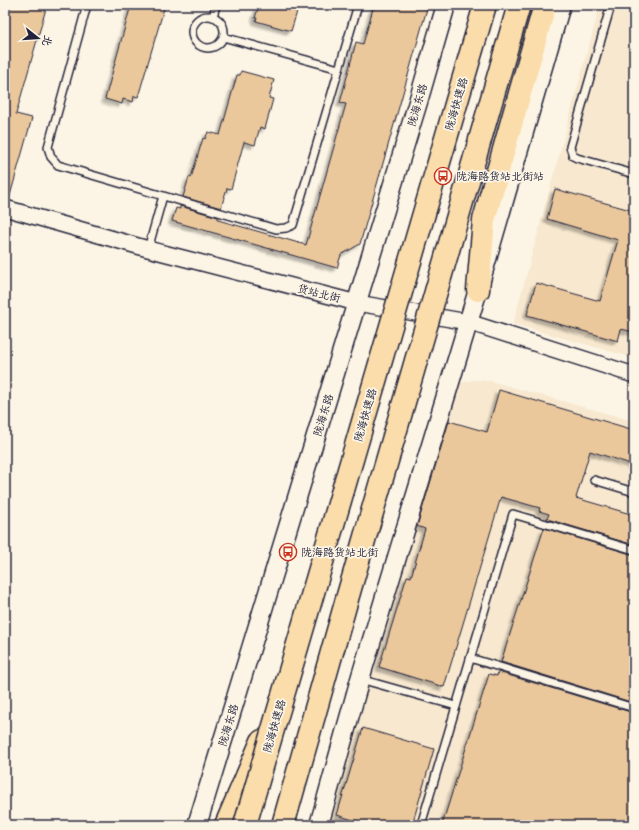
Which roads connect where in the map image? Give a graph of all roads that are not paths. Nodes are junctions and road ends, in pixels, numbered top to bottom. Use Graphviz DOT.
graph roads {
  1 [pos="87,5"];
  2 [pos="216,5"];
  3 [pos="358,5"];
  4 [pos="446,5"];
  5 [pos="486,5"];
  6 [pos="519,5"];
  7 [pos="545,5"];
  8 [pos="561,5"];
  9 [pos="611,5"];
  10 [pos="213,17"];
  11 [pos="223,37"];
  12 [pos="339,69"];
  13 [pos="634,174"];
  14 [pos="163,196"];
  15 [pos="5,208"];
  16 [pos="148,249"];
  17 [pos="478,290"];
  18 [pos="357,303"];
  19 [pos="468,322"];
  20 [pos="634,375"];
  21 [pos="594,480"];
  22 [pos="634,492"];
  23 [pos="634,550"];
  24 [pos="470,658"];
  25 [pos="360,679"];
  26 [pos="286,685"];
  27 [pos="456,706"];
  28 [pos="634,708"];
  29 [pos="198,825"];
  30 [pos="226,825"];
  31 [pos="245,825"];
  32 [pos="283,825"];
  33 [pos="319,825"];
  34 [pos="421,825"];
  1 -- 14 [label="lane"];
  2 -- 10 [label="lane"];
  3 -- 12 [label="lane"];
  4 -- 18 [label="street, 陇海东路"];
  5 -- 26 [label="highway, 陇海快速路, bridge"];
  6 -- 32 [label="highway, bridge"];
  7 -- 17 [label="highway"];
  8 -- 17 [label="street"];
  9 -- 13 [label="lane"];
  10 -- 11 [label="lane"];
  10 -- 11 [label="lane"];
  11 -- 12 [label="lane"];
  12 -- 14 [label="lane"];
  14 -- 16 [label="lane"];
  15 -- 16 [label="street, 货站北街"];
  16 -- 18 [label="street, 货站北街"];
  17 -- 19 [label="street"];
  18 -- 19 [label="street, 货站北街"];
  18 -- 29 [label="street, 陇海东路"];
  19 -- 20 [label="street, 货站北街"];
  19 -- 25 [label="street"];
  21 -- 22 [label="lane"];
  23 -- 24 [label="lane"];
  24 -- 27 [label="lane"];
  24 -- 28 [label="lane"];
  25 -- 27 [label="lane"];
  25 -- 33 [label="street"];
  26 -- 30 [label="highway, bridge"];
  26 -- 31 [label="highway, 陇海快速路, bridge"];
  27 -- 34 [label="lane"];
}
